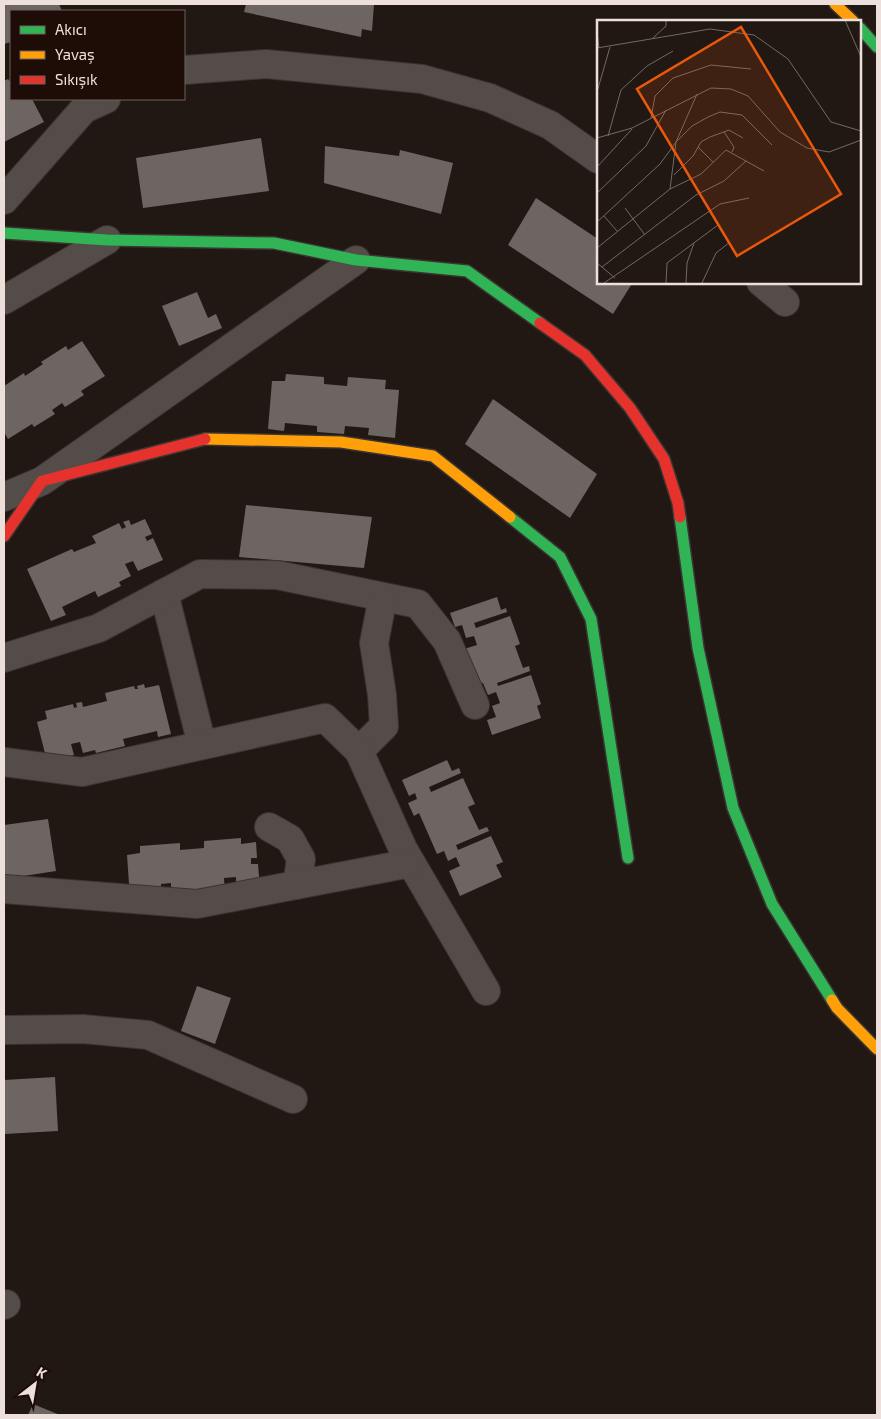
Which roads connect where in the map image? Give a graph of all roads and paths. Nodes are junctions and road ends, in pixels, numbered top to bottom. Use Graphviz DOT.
graph roads {
  1 [pos="835,4"];
  2 [pos="852,20"];
  3 [pos="861,29"];
  4 [pos="877,47"];
  5 [pos="185,70"];
  6 [pos="104,100"];
  7 [pos="597,158"];
  8 [pos="4,200"];
  9 [pos="4,233"];
  10 [pos="107,240"];
  11 [pos="356,260"];
  12 [pos="763,284"];
  13 [pos="4,300"];
  14 [pos="785,302"];
  15 [pos="42,481"];
  16 [pos="4,497"];
  17 [pos="4,536"];
  18 [pos="164,593"];
  19 [pos="383,597"];
  20 [pos="4,658"];
  21 [pos="475,705"];
  22 [pos="202,745"];
  23 [pos="359,751"];
  24 [pos="4,762"];
  25 [pos="269,827"];
  26 [pos="628,858"];
  27 [pos="411,863"];
  28 [pos="296,886"];
  29 [pos="4,889"];
  30 [pos="486,991"];
  31 [pos="4,1030"];
  32 [pos="877,1049"];
  33 [pos="293,1099"];
  1 -- 2 [label="street"];
  3 -- 4 [label="street"];
  5 -- 7 [label="street"];
  6 -- 8 [label="street"];
  9 -- 10 [label="street"];
  10 -- 11 [label="street"];
  10 -- 13 [label="street"];
  11 -- 15 [label="street"];
  11 -- 32 [label="street"];
  12 -- 14 [label="street"];
  15 -- 16 [label="street"];
  15 -- 17 [label="street"];
  15 -- 26 [label="street"];
  18 -- 19 [label="street"];
  18 -- 20 [label="street"];
  18 -- 22 [label="street"];
  19 -- 21 [label="street"];
  19 -- 23 [label="street"];
  22 -- 23 [label="street"];
  22 -- 24 [label="street"];
  23 -- 27 [label="street"];
  25 -- 28 [label="street"];
  27 -- 28 [label="street"];
  27 -- 30 [label="street"];
  28 -- 29 [label="street"];
  31 -- 33 [label="street"];
}
